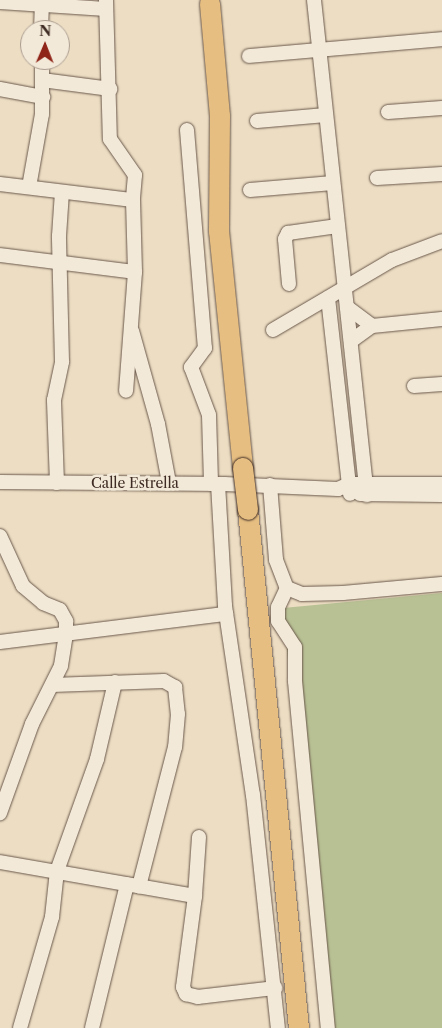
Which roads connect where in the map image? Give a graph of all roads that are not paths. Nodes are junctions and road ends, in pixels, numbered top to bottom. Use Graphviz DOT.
graph roads {
  1 [pos="314,0"];
  2 [pos="0,2"];
  3 [pos="42,2"];
  4 [pos="210,4"];
  5 [pos="106,5"];
  6 [pos="41,20"];
  7 [pos="442,40"];
  8 [pos="317,51"];
  9 [pos="249,56"];
  10 [pos="42,70"];
  11 [pos="42,80"];
  12 [pos="110,88"];
  13 [pos="0,89"];
  14 [pos="43,97"];
  15 [pos="442,108"];
  16 [pos="388,112"];
  17 [pos="326,115"];
  18 [pos="257,121"];
  19 [pos="187,130"];
  20 [pos="442,174"];
  21 [pos="377,178"];
  22 [pos="333,183"];
  23 [pos="0,184"];
  24 [pos="28,187"];
  25 [pos="250,190"];
  26 [pos="62,192"];
  27 [pos="133,200"];
  28 [pos="338,226"];
  29 [pos="442,241"];
  30 [pos="0,254"];
  31 [pos="62,263"];
  32 [pos="134,272"];
  33 [pos="289,284"];
  34 [pos="345,287"];
  35 [pos="328,298"];
  36 [pos="347,307"];
  37 [pos="442,319"];
  38 [pos="130,322"];
  39 [pos="372,326"];
  40 [pos="273,330"];
  41 [pos="351,341"];
  42 [pos="442,384"];
  43 [pos="414,386"];
  44 [pos="126,391"];
  45 [pos="0,482"];
  46 [pos="57,482"];
  47 [pos="169,483"];
  48 [pos="215,484"];
  49 [pos="442,484"];
  50 [pos="270,485"];
  51 [pos="346,489"];
  52 [pos="367,489"];
  53 [pos="442,495"];
  54 [pos="0,536"];
  55 [pos="442,584"];
  56 [pos="287,588"];
  57 [pos="226,614"];
  58 [pos="66,634"];
  59 [pos="0,642"];
  60 [pos="115,682"];
  61 [pos="52,685"];
  62 [pos="0,813"];
  63 [pos="199,836"];
  64 [pos="0,862"];
  65 [pos="57,871"];
  66 [pos="133,885"];
  67 [pos="195,896"];
  68 [pos="275,988"];
  69 [pos="20,1028"];
  70 [pos="92,1028"];
  71 [pos="278,1028"];
  72 [pos="300,1028"];
  73 [pos="328,1028"];
  1 -- 8 [label="street"];
  2 -- 3 [label="street"];
  3 -- 5 [label="street"];
  3 -- 6 [label="street"];
  4 -- 72 [label="highway, bridge"];
  5 -- 12 [label="street"];
  7 -- 8 [label="street"];
  8 -- 9 [label="street"];
  8 -- 17 [label="street"];
  10 -- 11 [label="street"];
  11 -- 12 [label="street"];
  11 -- 14 [label="street"];
  12 -- 27 [label="street"];
  13 -- 14 [label="street"];
  14 -- 24 [label="street"];
  15 -- 16 [label="street"];
  17 -- 18 [label="street"];
  17 -- 22 [label="street"];
  19 -- 48 [label="street"];
  20 -- 21 [label="street"];
  22 -- 25 [label="street"];
  22 -- 28 [label="street"];
  23 -- 24 [label="street"];
  24 -- 26 [label="street"];
  26 -- 27 [label="street"];
  26 -- 31 [label="street"];
  27 -- 32 [label="street"];
  28 -- 33 [label="street"];
  28 -- 34 [label="street"];
  29 -- 34 [label="street"];
  30 -- 31 [label="street"];
  31 -- 32 [label="street"];
  31 -- 46 [label="street"];
  32 -- 38 [label="street"];
  34 -- 35 [label="street"];
  34 -- 36 [label="street"];
  35 -- 40 [label="street"];
  35 -- 51 [label="street"];
  36 -- 39 [label="street"];
  36 -- 41 [label="street"];
  37 -- 39 [label="street"];
  38 -- 44 [label="street"];
  38 -- 47 [label="street"];
  39 -- 41 [label="street"];
  41 -- 52 [label="street"];
  42 -- 43 [label="street"];
  45 -- 46 [label="street, Calle Estrella"];
  46 -- 47 [label="street, Calle Estrella"];
  47 -- 48 [label="street, Calle Estrella"];
  48 -- 50 [label="street, Calle Estrella"];
  48 -- 57 [label="street"];
  49 -- 52 [label="street"];
  50 -- 51 [label="street, Calle Estrella"];
  50 -- 56 [label="street"];
  51 -- 52 [label="street, Calle Estrella"];
  52 -- 53 [label="street"];
  54 -- 58 [label="street"];
  55 -- 56 [label="street"];
  56 -- 73 [label="street"];
  57 -- 58 [label="street"];
  57 -- 68 [label="street"];
  58 -- 59 [label="street"];
  58 -- 61 [label="street"];
  60 -- 61 [label="street"];
  60 -- 65 [label="street"];
  60 -- 66 [label="street"];
  61 -- 62 [label="street"];
  63 -- 67 [label="street"];
  64 -- 65 [label="street"];
  65 -- 66 [label="street"];
  65 -- 69 [label="street"];
  66 -- 67 [label="street"];
  66 -- 70 [label="street"];
  67 -- 68 [label="street"];
  68 -- 71 [label="street"];
}
